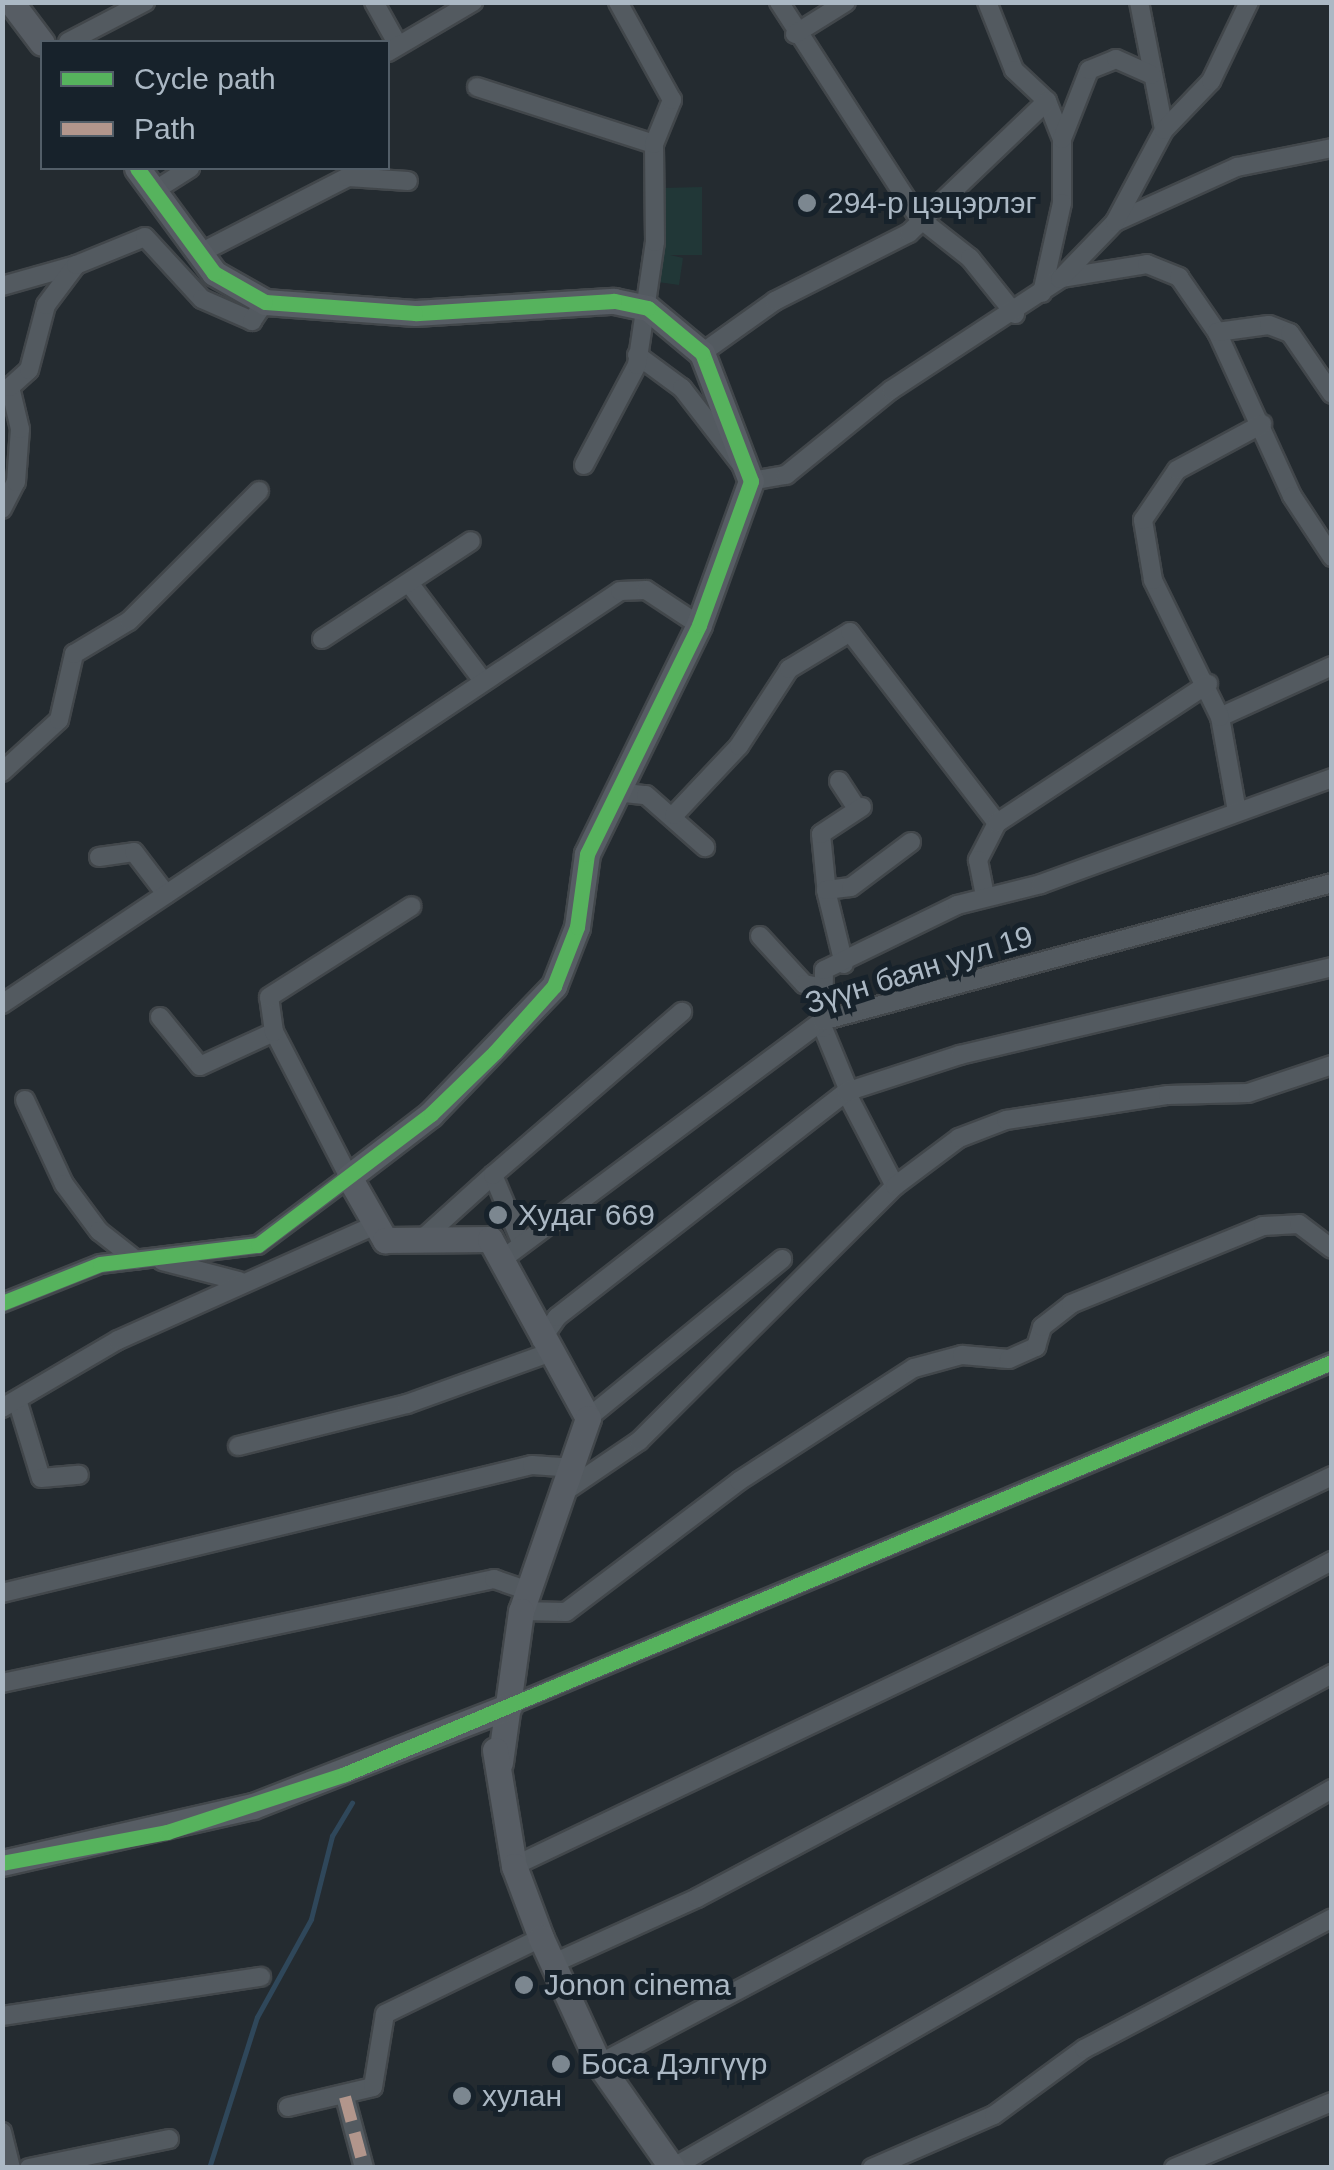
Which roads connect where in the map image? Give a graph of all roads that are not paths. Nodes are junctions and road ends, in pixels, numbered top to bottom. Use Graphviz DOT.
graph roads {
  1 [pos="11,2"];
  2 [pos="146,2"];
  3 [pos="374,2"];
  4 [pos="474,2"];
  5 [pos="618,2"];
  6 [pos="779,2"];
  7 [pos="846,2"];
  8 [pos="986,2"];
  9 [pos="1139,2"];
  10 [pos="1249,2"];
  11 [pos="795,34"];
  12 [pos="40,40"];
  13 [pos="72,40"];
  14 [pos="390,40"];
  15 [pos="393,48"];
  16 [pos="1152,75"];
  17 [pos="476,87"];
  18 [pos="1047,101"];
  19 [pos="1164,130"];
  20 [pos="1062,139"];
  21 [pos="654,144"];
  22 [pos="1332,148"];
  23 [pos="139,170"];
  24 [pos="187,170"];
  25 [pos="408,181"];
  26 [pos="154,190"];
  27 [pos="919,218"];
  28 [pos="1115,222"];
  29 [pos="200,253"];
  30 [pos="76,265"];
  31 [pos="1060,278"];
  32 [pos="2,286"];
  33 [pos="1042,293"];
  34 [pos="265,302"];
  35 [pos="648,308"];
  36 [pos="1015,314"];
  37 [pos="1217,332"];
  38 [pos="702,353"];
  39 [pos="637,355"];
  40 [pos="6,388"];
  41 [pos="1332,394"];
  42 [pos="1262,424"];
  43 [pos="584,465"];
  44 [pos="749,475"];
  45 [pos="260,491"];
  46 [pos="2,509"];
  47 [pos="471,540"];
  48 [pos="1332,557"];
  49 [pos="409,583"];
  50 [pos="699,625"];
  51 [pos="322,640"];
  52 [pos="1332,666"];
  53 [pos="480,678"];
  54 [pos="1208,684"];
  55 [pos="1220,716"];
  56 [pos="2,772"];
  57 [pos="1332,778"];
  58 [pos="838,781"];
  59 [pos="615,792"];
  60 [pos="1236,806"];
  61 [pos="674,815"];
  62 [pos="997,822"];
  63 [pos="911,842"];
  64 [pos="704,847"];
  65 [pos="99,858"];
  66 [pos="1332,883"];
  67 [pos="166,894"];
  68 [pos="826,894"];
  69 [pos="985,897"];
  70 [pos="412,906"];
  71 [pos="760,936"];
  72 [pos="844,964"];
  73 [pos="1332,967"];
  74 [pos="818,986"];
  75 [pos="2,1004"];
  76 [pos="682,1012"];
  77 [pos="160,1016"];
  78 [pos="822,1021"];
  79 [pos="274,1032"];
  80 [pos="1332,1065"];
  81 [pos="847,1092"];
  82 [pos="24,1100"];
  83 [pos="493,1175"];
  84 [pos="349,1177"];
  85 [pos="895,1186"];
  86 [pos="371,1226"];
  87 [pos="420,1241"];
  88 [pos="522,1244"];
  89 [pos="1332,1248"];
  90 [pos="144,1259"];
  91 [pos="782,1259"];
  92 [pos="500,1261"];
  93 [pos="238,1281"];
  94 [pos="2,1303"];
  95 [pos="545,1346"];
  96 [pos="1332,1362"];
  97 [pos="10,1406"];
  98 [pos="588,1418"];
  99 [pos="238,1446"];
  100 [pos="79,1475"];
  101 [pos="1332,1476"];
  102 [pos="569,1480"];
  103 [pos="1332,1561"];
  104 [pos="2,1593"];
  105 [pos="525,1601"];
  106 [pos="1332,1674"];
  107 [pos="2,1684"];
  108 [pos="509,1706"];
  109 [pos="461,1726"];
  110 [pos="500,1762"];
  111 [pos="1332,1789"];
  112 [pos="2,1863"];
  113 [pos="514,1866"];
  114 [pos="1332,1918"];
  115 [pos="541,1938"];
  116 [pos="554,1963"];
  117 [pos="261,1976"];
  118 [pos="2,2016"];
  119 [pos="599,2064"];
  120 [pos="345,2098"];
  121 [pos="1332,2102"];
  122 [pos="288,2107"];
  123 [pos="2,2132"];
  124 [pos="169,2140"];
  125 [pos="11,2168"];
  126 [pos="29,2168"];
  127 [pos="364,2168"];
  128 [pos="672,2168"];
  129 [pos="872,2168"];
  130 [pos="1174,2168"];
  1 -- 12 [label="street"];
  2 -- 13 [label="street"];
  3 -- 14 [label="street"];
  4 -- 15 [label="street"];
  5 -- 21 [label="street"];
  6 -- 11 [label="street"];
  7 -- 11 [label="street"];
  8 -- 18 [label="street"];
  9 -- 16 [label="street"];
  10 -- 19 [label="street"];
  11 -- 27 [label="street"];
  16 -- 19 [label="street"];
  16 -- 20 [label="street"];
  17 -- 21 [label="street"];
  18 -- 20 [label="street"];
  18 -- 27 [label="street"];
  19 -- 28 [label="street"];
  20 -- 33 [label="street"];
  21 -- 35 [label="street"];
  22 -- 28 [label="street"];
  23 -- 26 [label="street"];
  24 -- 26 [label="street"];
  25 -- 29 [label="street"];
  26 -- 29 [label="street"];
  27 -- 36 [label="street"];
  27 -- 38 [label="street"];
  28 -- 31 [label="street"];
  29 -- 34 [label="street"];
  30 -- 32 [label="street"];
  30 -- 34 [label="street"];
  30 -- 40 [label="street"];
  31 -- 33 [label="street"];
  31 -- 37 [label="street"];
  33 -- 36 [label="street"];
  34 -- 35 [label="street"];
  35 -- 38 [label="street"];
  35 -- 39 [label="street"];
  36 -- 44 [label="street"];
  37 -- 41 [label="street"];
  37 -- 42 [label="street"];
  38 -- 44 [label="street"];
  39 -- 43 [label="street"];
  39 -- 44 [label="street"];
  40 -- 46 [label="street"];
  42 -- 48 [label="street"];
  42 -- 54 [label="street"];
  44 -- 50 [label="street"];
  45 -- 56 [label="street"];
  47 -- 49 [label="street"];
  49 -- 51 [label="street"];
  49 -- 53 [label="street"];
  50 -- 53 [label="street"];
  50 -- 59 [label="street"];
  52 -- 55 [label="street"];
  53 -- 67 [label="street"];
  54 -- 55 [label="street"];
  54 -- 62 [label="street"];
  55 -- 60 [label="street"];
  57 -- 60 [label="street"];
  58 -- 68 [label="street"];
  59 -- 61 [label="street"];
  59 -- 84 [label="street"];
  60 -- 69 [label="street"];
  61 -- 62 [label="street"];
  61 -- 64 [label="street"];
  62 -- 69 [label="street"];
  63 -- 68 [label="street"];
  65 -- 67 [label="street"];
  66 -- 78 [label="street, Зүүн баян уул 19"];
  67 -- 75 [label="street"];
  68 -- 72 [label="street"];
  69 -- 72 [label="street"];
  70 -- 79 [label="street"];
  71 -- 74 [label="street"];
  72 -- 74 [label="street"];
  73 -- 81 [label="street"];
  74 -- 78 [label="street"];
  76 -- 83 [label="street"];
  77 -- 79 [label="street"];
  78 -- 81 [label="street"];
  78 -- 88 [label="street, Зүүн баян уул 19"];
  79 -- 84 [label="street"];
  80 -- 85 [label="street"];
  81 -- 85 [label="street"];
  81 -- 95 [label="street"];
  82 -- 90 [label="street"];
  83 -- 87 [label="street"];
  83 -- 88 [label="street"];
  84 -- 86 [label="street"];
  84 -- 90 [label="street"];
  85 -- 102 [label="street"];
  86 -- 87 [label="street"];
  86 -- 93 [label="street"];
  87 -- 92 [label="street"];
  88 -- 92 [label="street, Зүүн баян уул 19"];
  89 -- 105 [label="street"];
  90 -- 93 [label="street"];
  90 -- 94 [label="street"];
  91 -- 98 [label="street"];
  92 -- 95 [label="street"];
  93 -- 97 [label="street"];
  95 -- 98 [label="street"];
  95 -- 99 [label="street"];
  96 -- 108 [label="street"];
  97 -- 100 [label="street"];
  98 -- 102 [label="street"];
  101 -- 113 [label="street"];
  102 -- 104 [label="street"];
  102 -- 105 [label="street"];
  103 -- 116 [label="street"];
  105 -- 107 [label="street"];
  105 -- 108 [label="street"];
  106 -- 119 [label="street"];
  108 -- 109 [label="street"];
  108 -- 110 [label="street"];
  109 -- 110 [label="street"];
  109 -- 112 [label="street"];
  110 -- 113 [label="street"];
  111 -- 128 [label="street"];
  113 -- 115 [label="street"];
  114 -- 129 [label="street"];
  115 -- 116 [label="street"];
  115 -- 120 [label="street"];
  116 -- 119 [label="street"];
  117 -- 118 [label="street"];
  119 -- 128 [label="street"];
  120 -- 122 [label="street"];
  120 -- 127 [label="street"];
  121 -- 130 [label="street"];
  123 -- 125 [label="street"];
  124 -- 126 [label="street"];
}
